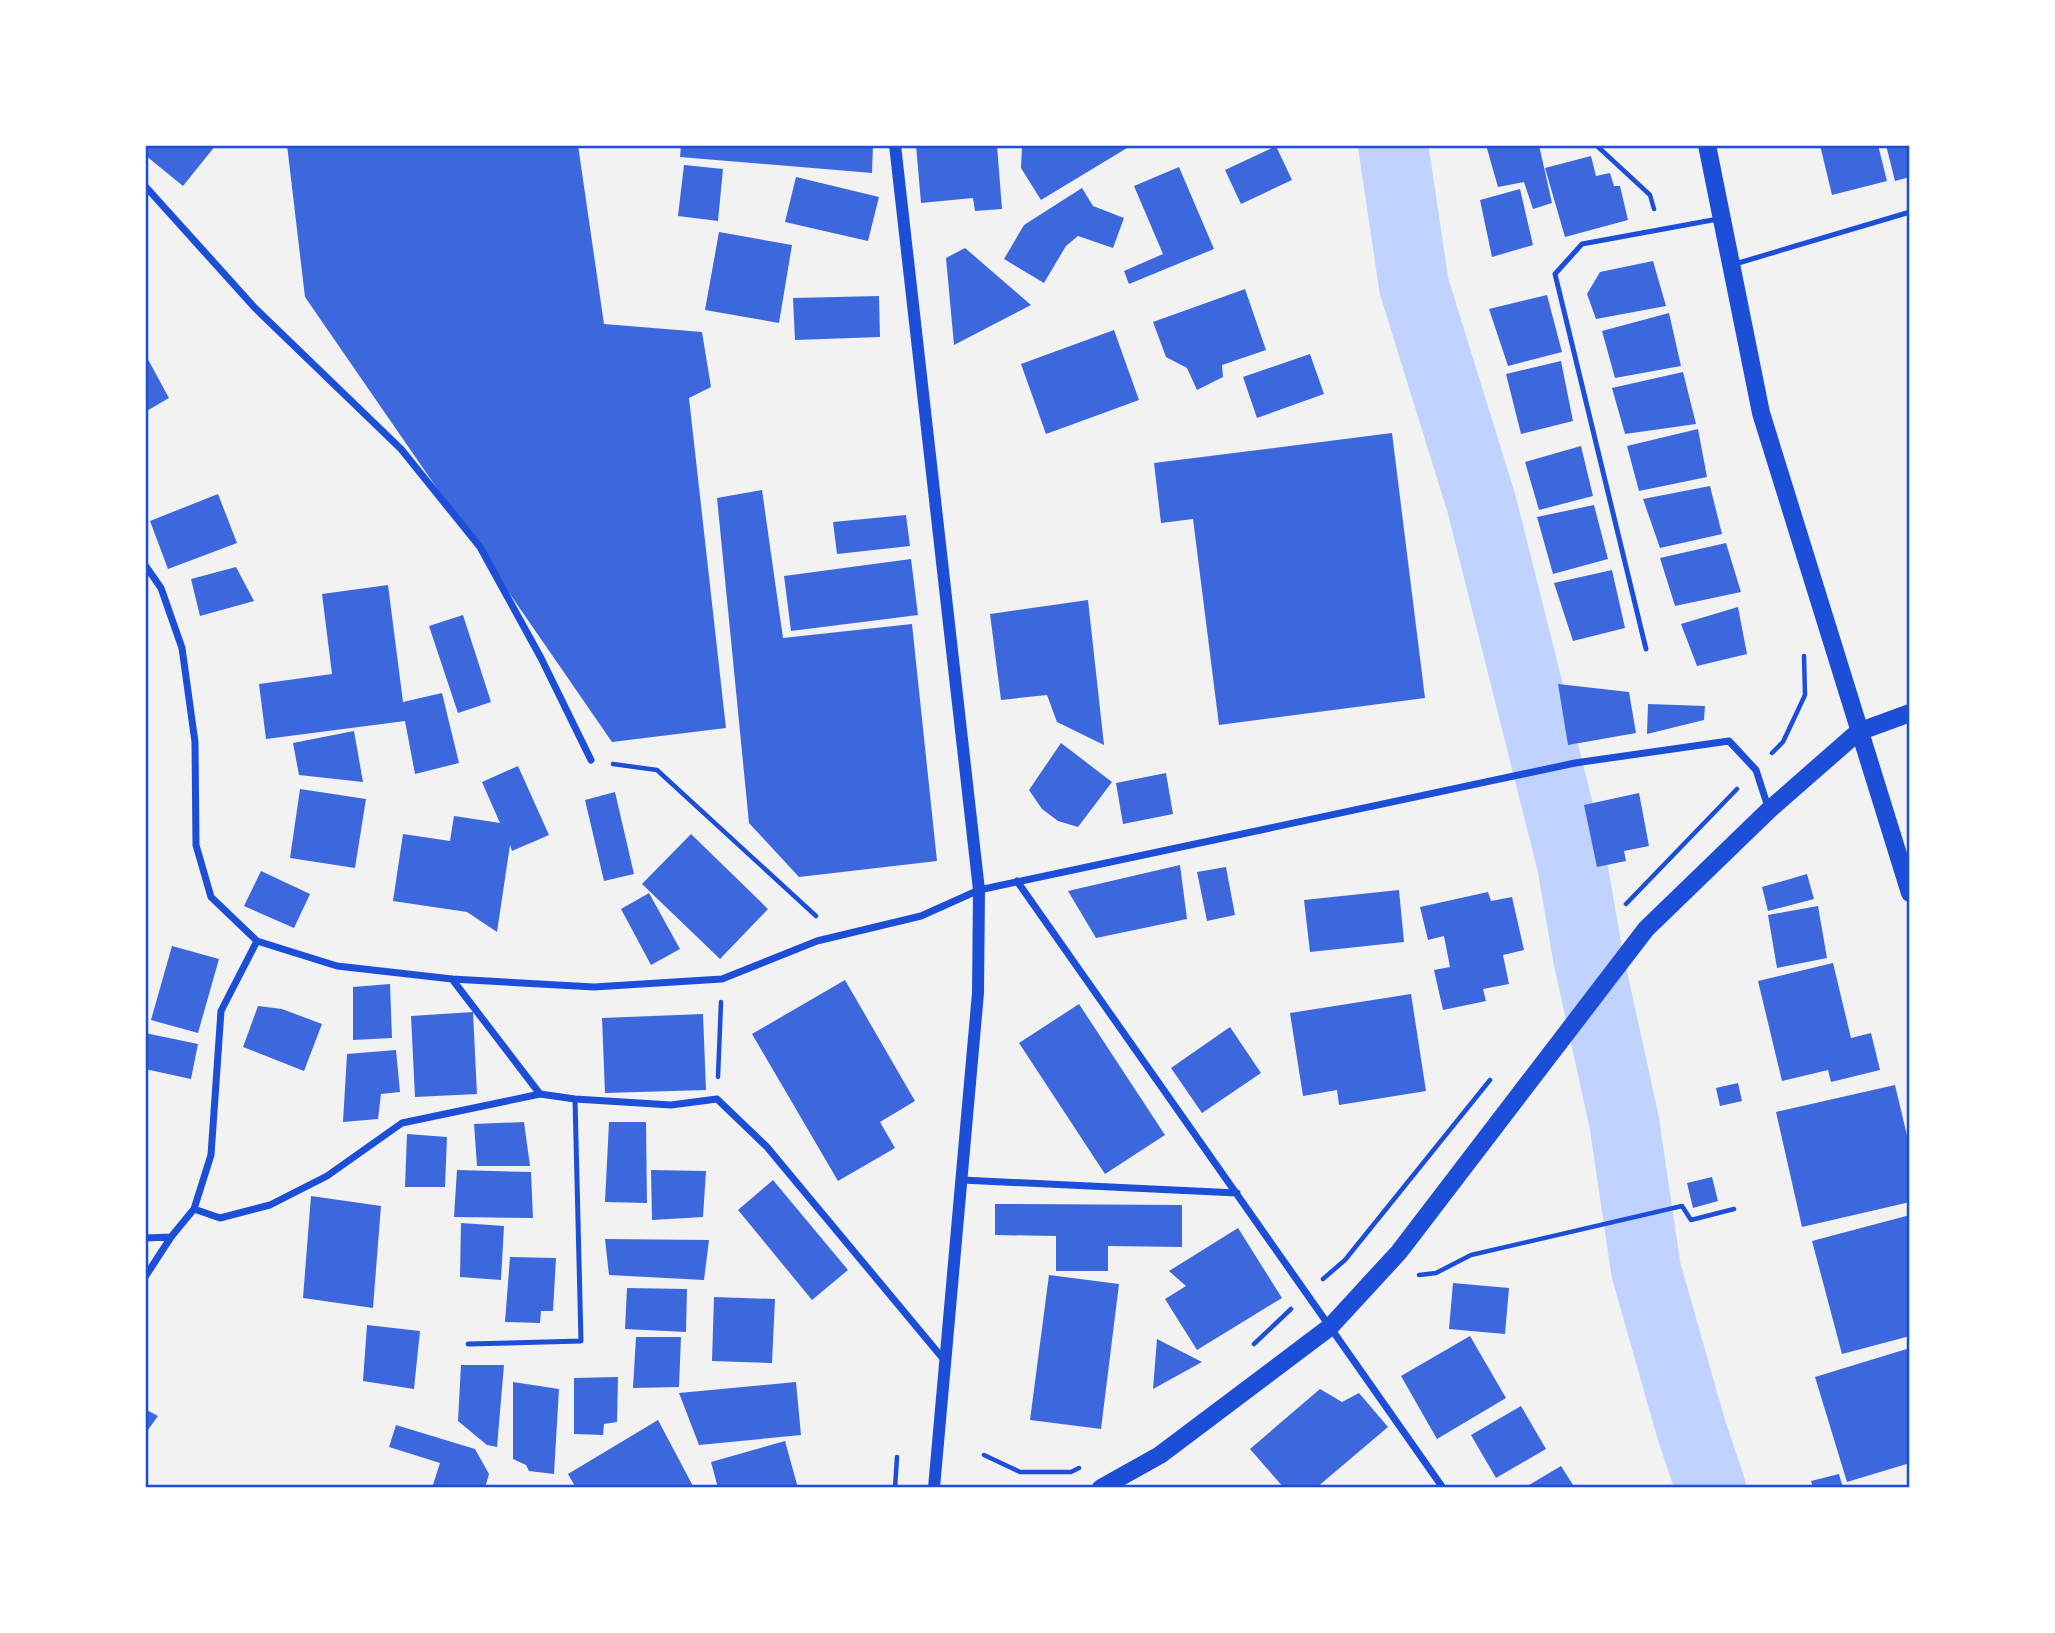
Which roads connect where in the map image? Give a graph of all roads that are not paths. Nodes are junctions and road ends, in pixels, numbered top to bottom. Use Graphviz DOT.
graph roads {
  1 [pos="895,145"];
  2 [pos="1707,145"];
  3 [pos="145,186"];
  4 [pos="1910,212"];
  5 [pos="1721,218"];
  6 [pos="1731,265"];
  7 [pos="145,565"];
  8 [pos="1646,649"];
  9 [pos="1910,713"];
  10 [pos="1858,732"];
  11 [pos="591,760"];
  12 [pos="1769,810"];
  13 [pos="1017,881"];
  14 [pos="979,890"];
  15 [pos="1910,893"];
  16 [pos="257,941"];
  17 [pos="452,979"];
  18 [pos="540,1094"];
  19 [pos="575,1100"];
  20 [pos="962,1180"];
  21 [pos="1237,1193"];
  22 [pos="194,1209"];
  23 [pos="171,1237"];
  24 [pos="145,1238"];
  25 [pos="145,1277"];
  26 [pos="1331,1327"];
  27 [pos="468,1344"];
  28 [pos="944,1361"];
  29 [pos="934,1488"];
  30 [pos="1101,1488"];
  31 [pos="1443,1488"];
  1 -- 14 [label="street"];
  2 -- 5 [label="main road"];
  3 -- 11 [label="street"];
  4 -- 6 [label="lane"];
  5 -- 6 [label="main road"];
  5 -- 8 [label="lane"];
  6 -- 10 [label="main road"];
  7 -- 16 [label="street"];
  9 -- 10 [label="main road"];
  10 -- 12 [label="main road"];
  10 -- 15 [label="main road"];
  12 -- 13 [label="street"];
  12 -- 26 [label="main road"];
  13 -- 14 [label="street"];
  13 -- 21 [label="street"];
  14 -- 17 [label="street"];
  14 -- 20 [label="street"];
  16 -- 17 [label="street"];
  16 -- 22 [label="street"];
  17 -- 18 [label="street"];
  18 -- 19 [label="street"];
  18 -- 22 [label="street"];
  19 -- 27 [label="lane"];
  19 -- 28 [label="street"];
  20 -- 21 [label="street"];
  20 -- 28 [label="street"];
  21 -- 26 [label="street"];
  22 -- 23 [label="street"];
  23 -- 24 [label="street"];
  23 -- 25 [label="street"];
  26 -- 30 [label="main road"];
  26 -- 31 [label="street"];
  28 -- 29 [label="street"];
}
